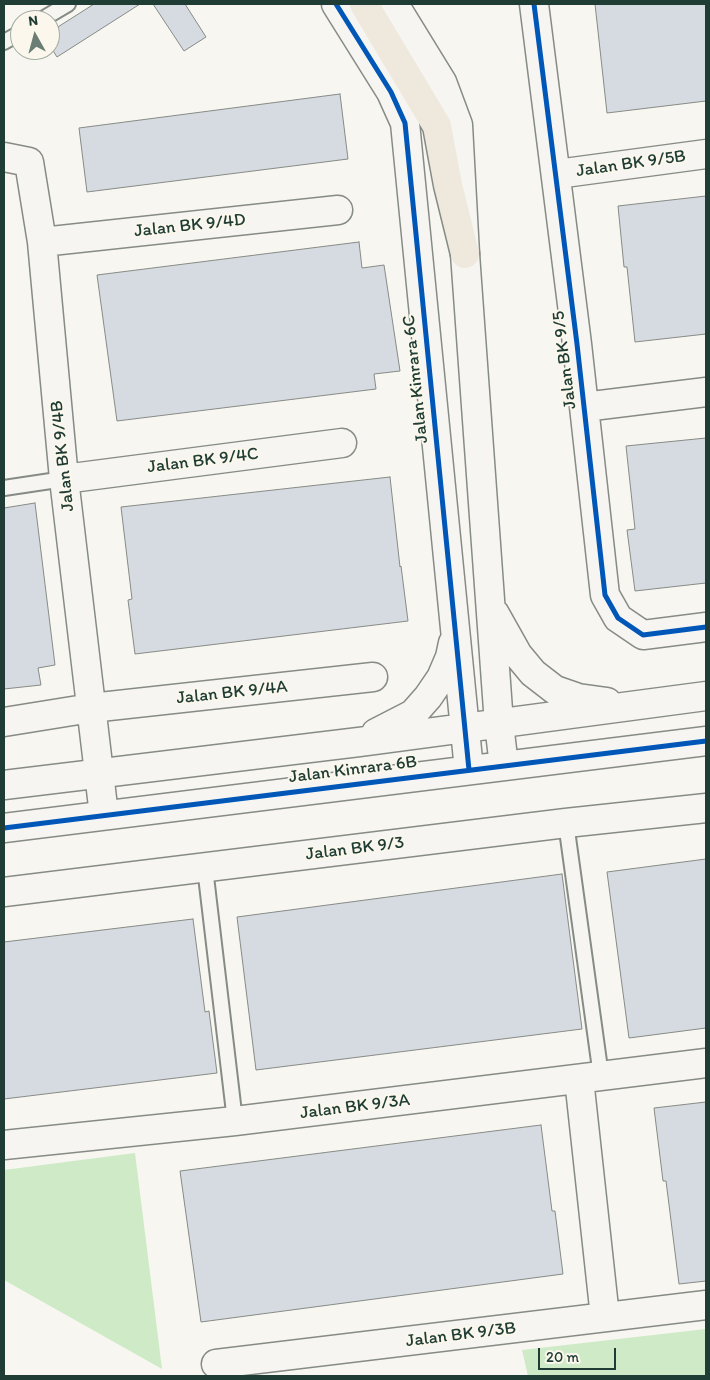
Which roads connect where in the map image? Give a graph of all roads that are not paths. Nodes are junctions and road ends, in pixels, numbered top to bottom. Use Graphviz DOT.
graph roads {
  1 [pos="336,4"];
  2 [pos="364,4"];
  3 [pos="394,4"];
  4 [pos="534,4"];
  5 [pos="706,154"];
  6 [pos="4,157"];
  7 [pos="557,174"];
  8 [pos="338,210"];
  9 [pos="42,242"];
  10 [pos="465,254"];
  11 [pos="706,392"];
  12 [pos="584,407"];
  13 [pos="342,444"];
  14 [pos="64,479"];
  15 [pos="4,488"];
  16 [pos="490,606"];
  17 [pos="706,627"];
  18 [pos="455,635"];
  19 [pos="373,678"];
  20 [pos="706,696"];
  21 [pos="635,706"];
  22 [pos="91,708"];
  23 [pos="4,722"];
  24 [pos="499,724"];
  25 [pos="465,728"];
  26 [pos="706,741"];
  27 [pos="359,742"];
  28 [pos="504,766"];
  29 [pos="469,770"];
  30 [pos="99,775"];
  31 [pos="4,785"];
  32 [pos="706,808"];
  33 [pos="104,815"];
  34 [pos="566,822"];
  35 [pos="4,828"];
  36 [pos="205,868"];
  37 [pos="4,892"];
  38 [pos="706,1063"];
  39 [pos="590,1077"];
  40 [pos="235,1121"];
  41 [pos="4,1145"];
  42 [pos="706,1305"];
  43 [pos="605,1317"];
  44 [pos="216,1364"];
  1 -- 18 [label="street, Jalan Kinrara 6C"];
  2 -- 10 [label="highway"];
  3 -- 10 [label="street"];
  4 -- 7 [label="street, Jalan BK 9/5"];
  5 -- 7 [label="street, Jalan BK 9/5B"];
  6 -- 9 [label="street, Jalan BK 9/4B"];
  7 -- 12 [label="street, Jalan BK 9/5"];
  8 -- 9 [label="street, Jalan BK 9/4D"];
  9 -- 14 [label="street, Jalan BK 9/4B"];
  10 -- 16 [label="street"];
  11 -- 12 [label="street"];
  12 -- 17 [label="street, Jalan BK 9/5"];
  13 -- 14 [label="street, Jalan BK 9/4C"];
  14 -- 15 [label="lane"];
  14 -- 22 [label="street, Jalan BK 9/4B"];
  16 -- 21 [label="street"];
  16 -- 24 [label="street"];
  18 -- 25 [label="street, Jalan Kinrara 6C"];
  18 -- 27 [label="street"];
  19 -- 22 [label="street, Jalan BK 9/4A"];
  20 -- 21 [label="street, Jalan Kinrara 6B"];
  21 -- 24 [label="street, Jalan Kinrara 6B"];
  22 -- 23 [label="street, Jalan BK 9/4A"];
  22 -- 30 [label="street, Jalan BK 9/4B"];
  24 -- 25 [label="street, Jalan Kinrara 6B"];
  24 -- 28 [label="street"];
  25 -- 27 [label="street, Jalan Kinrara 6B"];
  25 -- 29 [label="street, Jalan Kinrara 6C"];
  26 -- 28 [label="street, Jalan Kinrara 6B"];
  27 -- 30 [label="street, Jalan Kinrara 6B"];
  28 -- 29 [label="street, Jalan Kinrara 6B"];
  29 -- 33 [label="street, Jalan Kinrara 6B"];
  30 -- 31 [label="street, Jalan Kinrara 6B"];
  30 -- 33 [label="street, Jalan BK 9/4B"];
  32 -- 34 [label="street, Jalan BK 9/3"];
  33 -- 35 [label="street, Jalan Kinrara 6B"];
  34 -- 36 [label="street, Jalan BK 9/3"];
  34 -- 39 [label="lane"];
  36 -- 37 [label="street, Jalan BK 9/3"];
  36 -- 40 [label="lane"];
  38 -- 39 [label="street, Jalan BK 9/3A"];
  39 -- 40 [label="street, Jalan BK 9/3A"];
  39 -- 43 [label="street"];
  40 -- 41 [label="street, Jalan BK 9/3A"];
  42 -- 43 [label="street, Jalan BK 9/3B"];
  43 -- 44 [label="street, Jalan BK 9/3B"];
}
